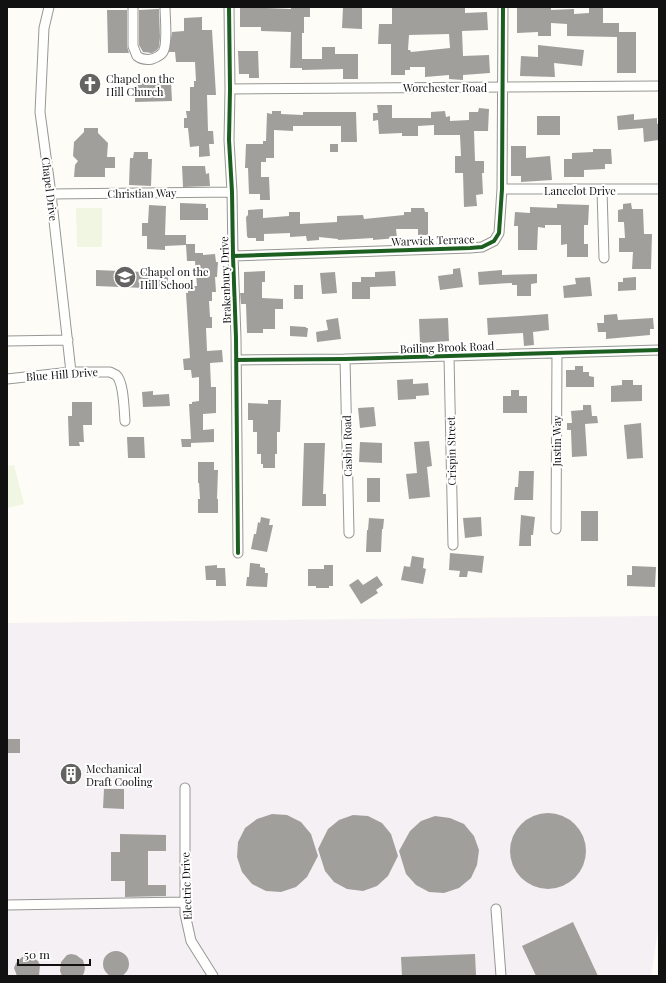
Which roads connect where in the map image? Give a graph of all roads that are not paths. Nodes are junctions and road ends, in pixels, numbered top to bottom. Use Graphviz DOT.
graph roads {
  1 [pos="49,7"];
  2 [pos="133,7"];
  3 [pos="165,7"];
  4 [pos="229,7"];
  5 [pos="503,7"];
  6 [pos="659,86"];
  7 [pos="503,87"];
  8 [pos="230,89"];
  9 [pos="502,189"];
  10 [pos="659,189"];
  11 [pos="602,190"];
  12 [pos="232,192"];
  13 [pos="51,194"];
  14 [pos="233,256"];
  15 [pos="604,258"];
  16 [pos="68,340"];
  17 [pos="7,341"];
  18 [pos="659,350"];
  19 [pos="557,353"];
  20 [pos="449,356"];
  21 [pos="345,359"];
  22 [pos="236,360"];
  23 [pos="71,372"];
  24 [pos="7,379"];
  25 [pos="125,421"];
  26 [pos="556,529"];
  27 [pos="349,533"];
  28 [pos="453,545"];
  29 [pos="238,553"];
  30 [pos="185,788"];
  31 [pos="185,902"];
  32 [pos="7,905"];
  33 [pos="496,909"];
  34 [pos="213,976"];
  35 [pos="501,976"];
  1 -- 13 [label="street, Chapel Drive"];
  2 -- 3 [label="street"];
  4 -- 8 [label="street, Brakenbury Drive"];
  5 -- 7 [label="street, Warwick Terrace"];
  6 -- 7 [label="street, Worchester Road"];
  7 -- 8 [label="street, Worchester Road"];
  7 -- 9 [label="street, Warwick Terrace"];
  8 -- 12 [label="street, Brakenbury Drive"];
  9 -- 11 [label="street, Lancelot Drive"];
  9 -- 14 [label="street, Warwick Terrace"];
  10 -- 11 [label="street, Lancelot Drive"];
  11 -- 15 [label="street"];
  12 -- 13 [label="street, Christian Way"];
  12 -- 14 [label="street, Brakenbury Drive"];
  13 -- 16 [label="street, Chapel Drive"];
  14 -- 22 [label="street, Brakenbury Drive"];
  16 -- 17 [label="street"];
  16 -- 23 [label="street, Chapel Drive"];
  18 -- 19 [label="street, Boiling Brook Road"];
  19 -- 20 [label="street, Boiling Brook Road"];
  19 -- 26 [label="street, Justin Way"];
  20 -- 21 [label="street, Boiling Brook Road"];
  20 -- 28 [label="street, Crispin Street"];
  21 -- 22 [label="street, Boiling Brook Road"];
  21 -- 27 [label="street, Casbin Road"];
  22 -- 29 [label="street, Brakenbury Drive"];
  23 -- 24 [label="street, Blue Hill Drive"];
  23 -- 25 [label="street, Blue Hill Drive"];
  30 -- 31 [label="street, Electric Drive"];
  31 -- 32 [label="street"];
  31 -- 34 [label="street, Electric Drive"];
  33 -- 35 [label="street"];
}
